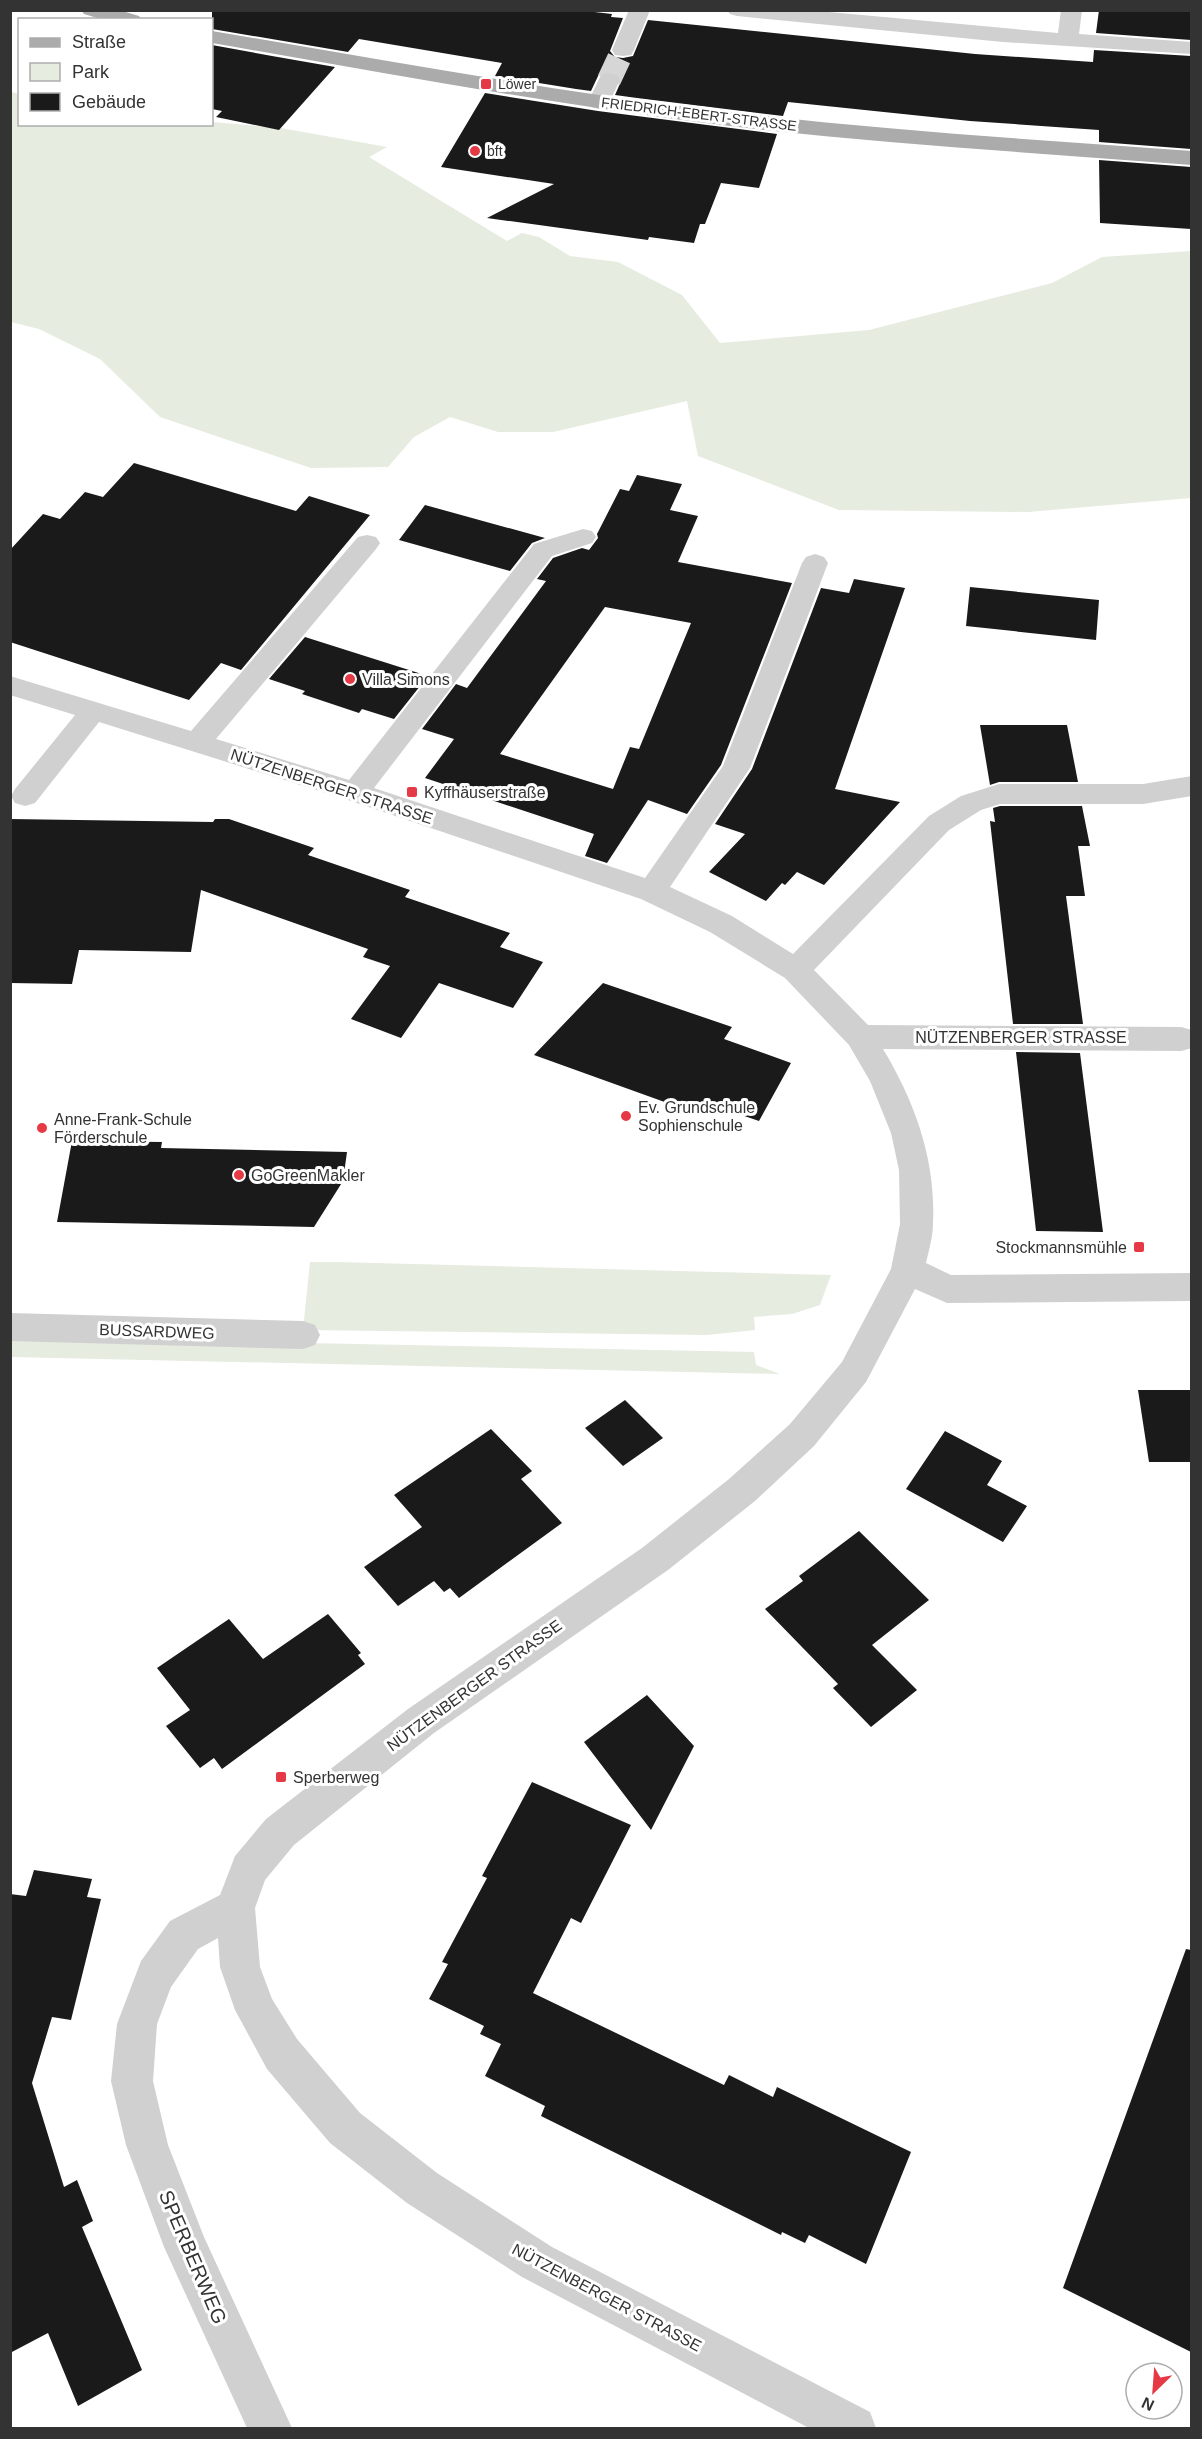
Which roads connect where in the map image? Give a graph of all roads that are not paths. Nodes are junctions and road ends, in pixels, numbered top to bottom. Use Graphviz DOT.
graph roads {
  1 [pos="91,10"];
  2 [pos="640,10"];
  3 [pos="737,10"];
  4 [pos="1072,10"];
  5 [pos="124,18"];
  6 [pos="213,37"];
  7 [pos="1067,40"];
  8 [pos="1191,48"];
  9 [pos="623,50"];
  10 [pos="609,80"];
  11 [pos="599,102"];
  12 [pos="1191,158"];
  13 [pos="584,537"];
  14 [pos="367,543"];
  15 [pos="815,563"];
  16 [pos="10,685"];
  17 [pos="94,710"];
  18 [pos="197,743"];
  19 [pos="1191,786"];
  20 [pos="355,792"];
  21 [pos="25,796"];
  22 [pos="652,891"];
  23 [pos="796,970"];
  24 [pos="860,1037"];
  25 [pos="1181,1039"];
  26 [pos="908,1270"];
  27 [pos="1191,1287"];
  28 [pos="10,1327"];
  29 [pos="303,1335"];
  30 [pos="235,1908"];
  31 [pos="270,2428"];
  32 [pos="854,2428"];
  1 -- 5 [label="main road"];
  2 -- 9 [label="street"];
  3 -- 7 [label="street"];
  4 -- 7 [label="street"];
  6 -- 11 [label="main road, FRIEDRICH-EBERT-STRASSE"];
  7 -- 8 [label="street"];
  10 -- 11 [label="street"];
  11 -- 12 [label="main road, FRIEDRICH-EBERT-STRASSE"];
  13 -- 20 [label="street"];
  14 -- 18 [label="street"];
  15 -- 22 [label="street"];
  16 -- 17 [label="street, NÜTZENBERGER STRASSE"];
  17 -- 18 [label="street, NÜTZENBERGER STRASSE"];
  17 -- 21 [label="street"];
  18 -- 20 [label="street, NÜTZENBERGER STRASSE"];
  19 -- 23 [label="street"];
  20 -- 22 [label="street, NÜTZENBERGER STRASSE"];
  22 -- 23 [label="street, NÜTZENBERGER STRASSE"];
  23 -- 24 [label="street, NÜTZENBERGER STRASSE"];
  24 -- 25 [label="street, NÜTZENBERGER STRASSE"];
  24 -- 26 [label="street, NÜTZENBERGER STRASSE"];
  26 -- 27 [label="street"];
  26 -- 30 [label="street, NÜTZENBERGER STRASSE"];
  28 -- 29 [label="street, BUSSARDWEG"];
  30 -- 31 [label="street, SPERBERWEG"];
  30 -- 32 [label="street, NÜTZENBERGER STRASSE"];
}
